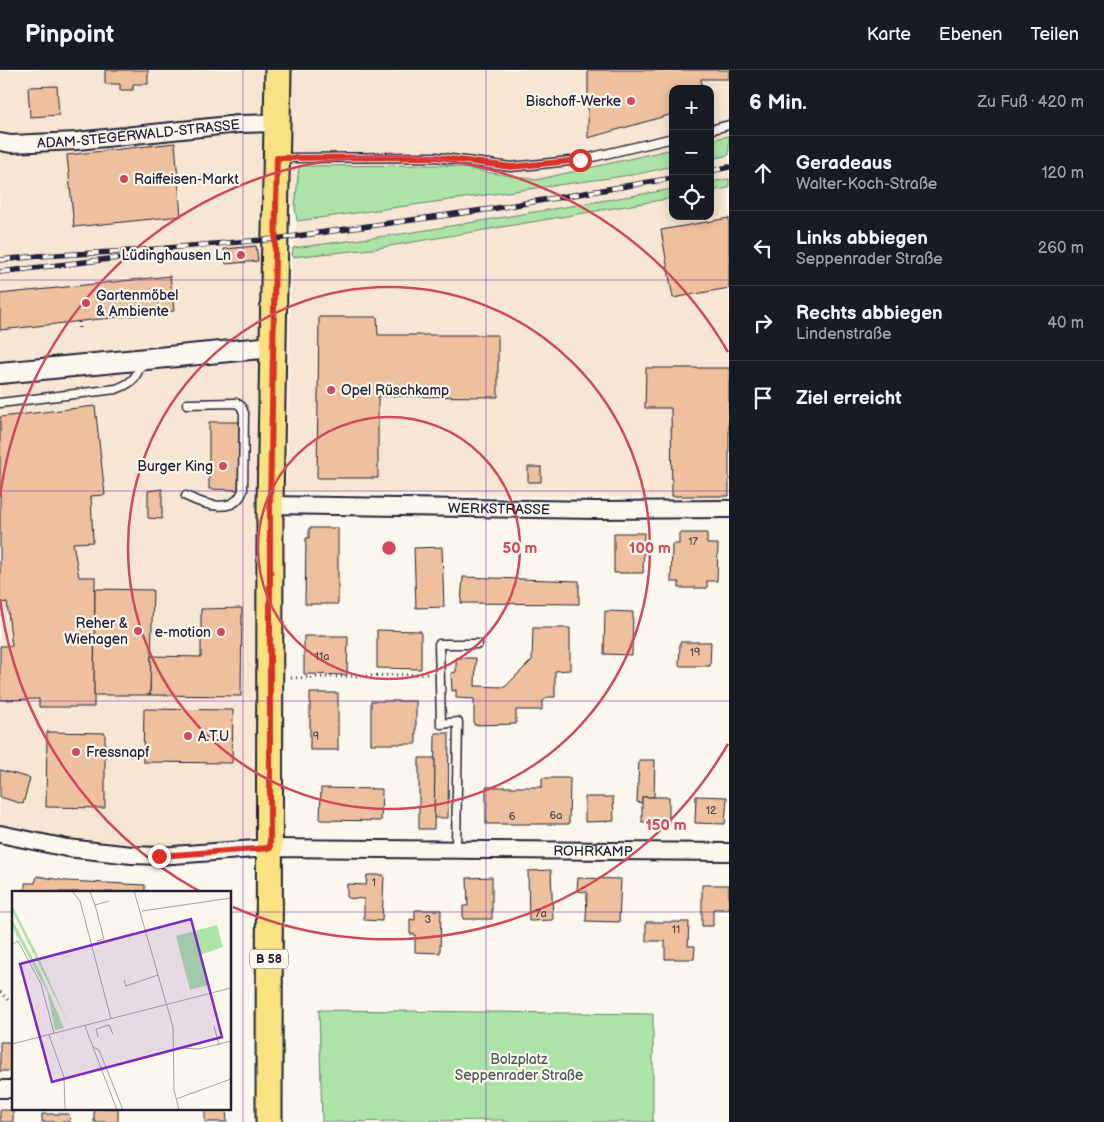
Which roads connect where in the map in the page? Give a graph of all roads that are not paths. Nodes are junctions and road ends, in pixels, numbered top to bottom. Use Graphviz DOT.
graph roads {
  1 [pos="278,70"];
  2 [pos="277,123"];
  3 [pos="729,125"];
  4 [pos="714,129"];
  5 [pos="669,139"];
  6 [pos="0,142"];
  7 [pos="277,158"];
  8 [pos="273,347"];
  9 [pos="143,359"];
  10 [pos="0,373"];
  11 [pos="0,403"];
  12 [pos="187,404"];
  13 [pos="186,496"];
  14 [pos="270,505"];
  15 [pos="729,509"];
  16 [pos="478,644"];
  17 [pos="1,839"];
  18 [pos="270,848"];
  19 [pos="456,849"];
  20 [pos="729,852"];
  21 [pos="270,1122"];
  1 -- 2 [label="main road, B 58"];
  2 -- 6 [label="street, ADAM-STEGERWALD-STRASSE"];
  2 -- 7 [label="main road, B 58"];
  3 -- 4 [label="lane"];
  5 -- 7 [label="lane"];
  7 -- 8 [label="main road, B 58"];
  8 -- 9 [label="street"];
  8 -- 14 [label="main road, B 58"];
  9 -- 10 [label="street"];
  9 -- 11 [label="lane"];
  12 -- 13 [label="lane"];
  14 -- 15 [label="street, WERKSTRASSE"];
  14 -- 18 [label="main road, B 58"];
  16 -- 19 [label="lane"];
  17 -- 18 [label="street, ROHRKAMP"];
  18 -- 19 [label="street, ROHRKAMP"];
  18 -- 21 [label="main road, B 58"];
  19 -- 20 [label="street, ROHRKAMP"];
}
